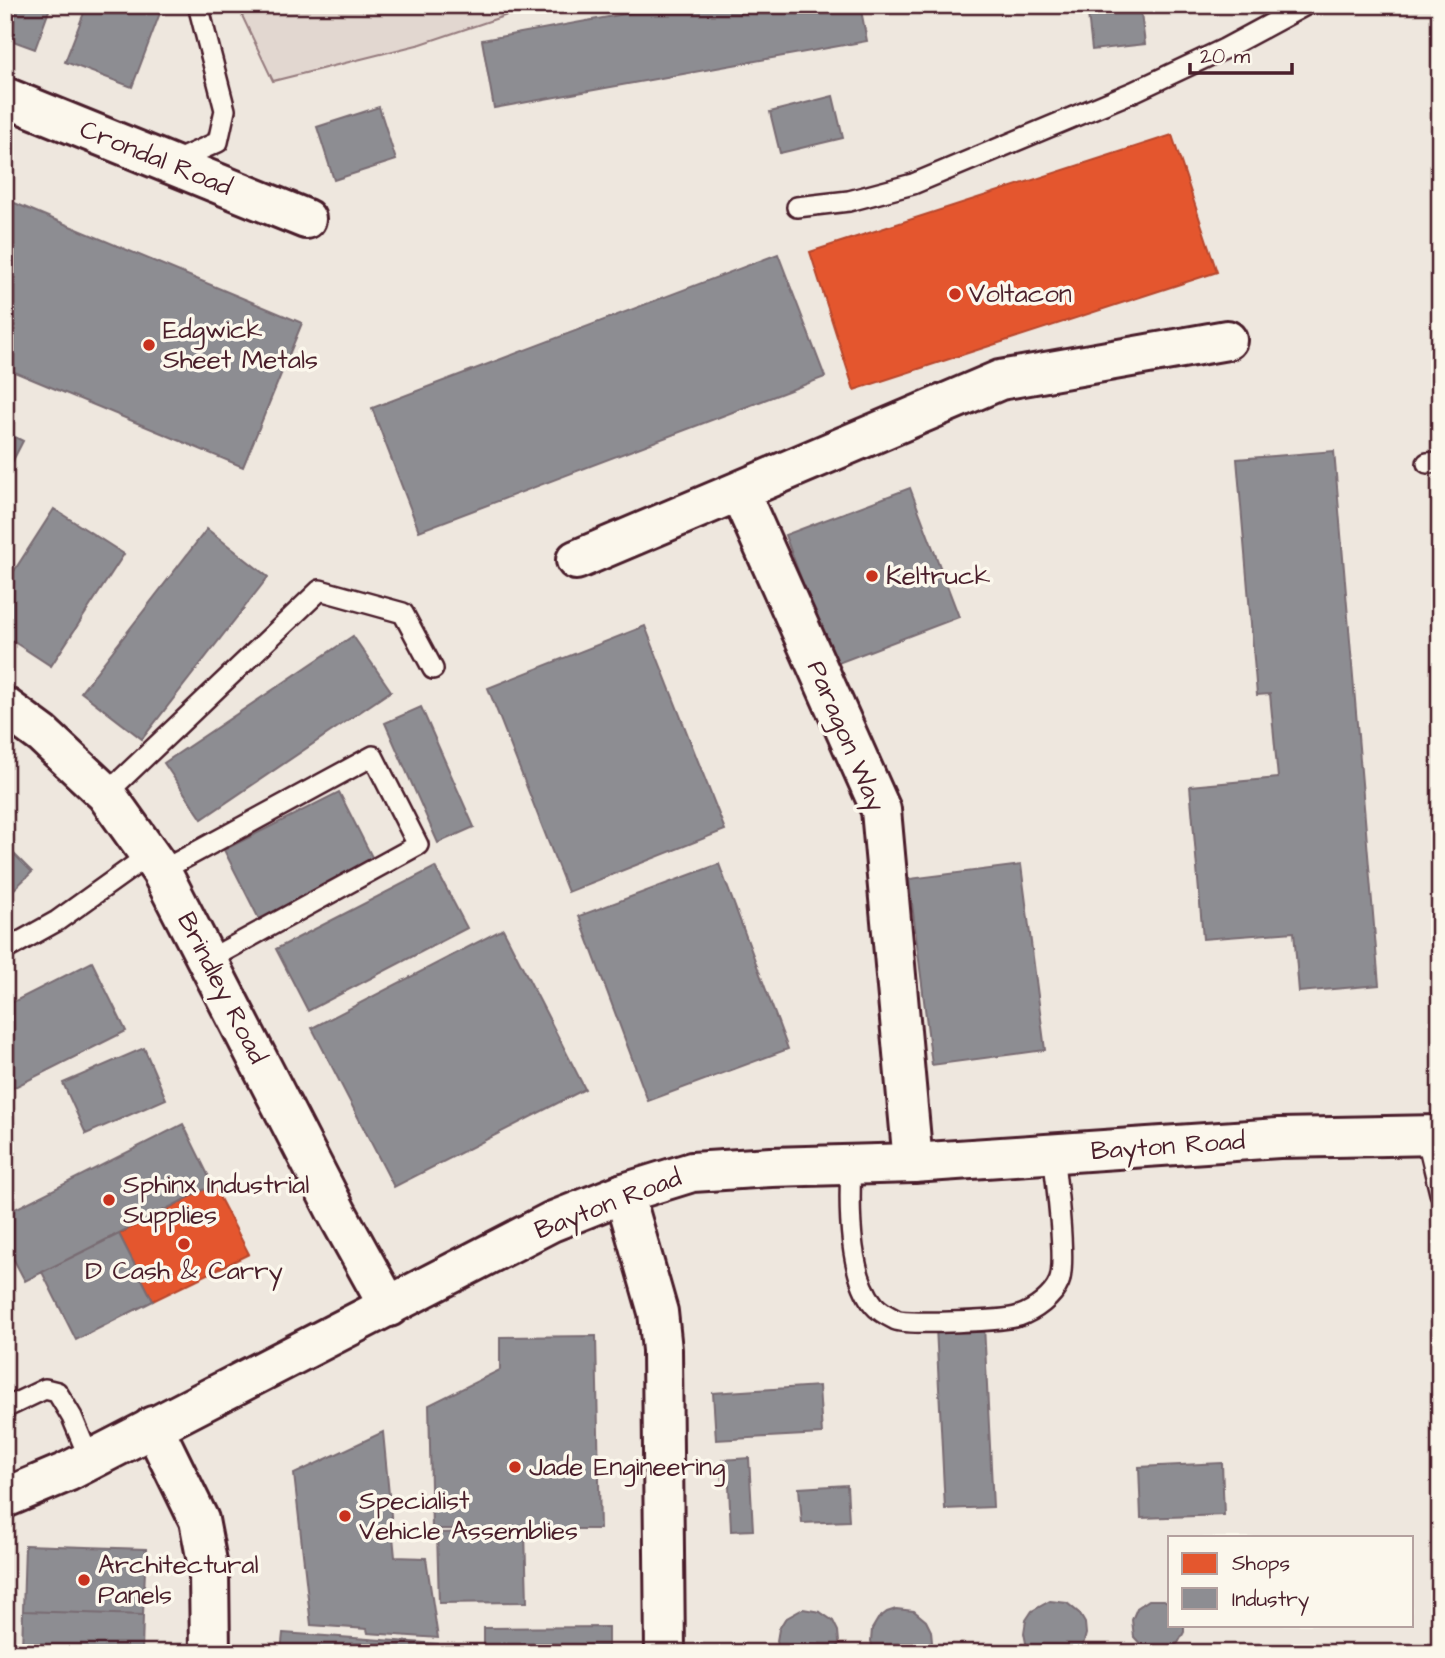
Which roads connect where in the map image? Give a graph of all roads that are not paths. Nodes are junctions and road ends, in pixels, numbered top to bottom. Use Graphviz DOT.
graph roads {
  1 [pos="198,5"];
  2 [pos="1306,5"];
  3 [pos="5,97"];
  4 [pos="170,163"];
  5 [pos="797,207"];
  6 [pos="306,219"];
  7 [pos="1227,341"];
  8 [pos="739,491"];
  9 [pos="576,560"];
  10 [pos="433,669"];
  11 [pos="5,707"];
  12 [pos="106,794"];
  13 [pos="155,863"];
  14 [pos="5,950"];
  15 [pos="208,960"];
  16 [pos="1433,1135"];
  17 [pos="1054,1154"];
  18 [pos="912,1163"];
  19 [pos="851,1165"];
  20 [pos="624,1193"];
  21 [pos="1440,1193"];
  22 [pos="389,1307"];
  23 [pos="5,1408"];
  24 [pos="153,1426"];
  25 [pos="90,1460"];
  26 [pos="5,1498"];
  27 [pos="209,1653"];
  28 [pos="665,1653"];
  1 -- 4 [label="lane"];
  2 -- 5 [label="lane"];
  3 -- 4 [label="street, Crondal Road"];
  4 -- 6 [label="street, Crondal Road"];
  7 -- 8 [label="street"];
  8 -- 9 [label="street"];
  8 -- 18 [label="street, Paragon Way"];
  10 -- 12 [label="lane"];
  11 -- 12 [label="street, Brindley Road"];
  12 -- 13 [label="street, Brindley Road"];
  13 -- 14 [label="lane"];
  13 -- 15 [label="street, Brindley Road"];
  13 -- 15 [label="lane"];
  15 -- 22 [label="street, Brindley Road"];
  16 -- 17 [label="street, Bayton Road"];
  16 -- 21 [label="lane"];
  17 -- 18 [label="street, Bayton Road"];
  17 -- 19 [label="lane"];
  18 -- 19 [label="street, Bayton Road"];
  19 -- 20 [label="street, Bayton Road"];
  20 -- 22 [label="street, Bayton Road"];
  20 -- 28 [label="street"];
  22 -- 24 [label="street, Bayton Road"];
  23 -- 25 [label="lane"];
  24 -- 25 [label="street, Bayton Road"];
  24 -- 27 [label="street"];
  25 -- 26 [label="street, Bayton Road"];
}
